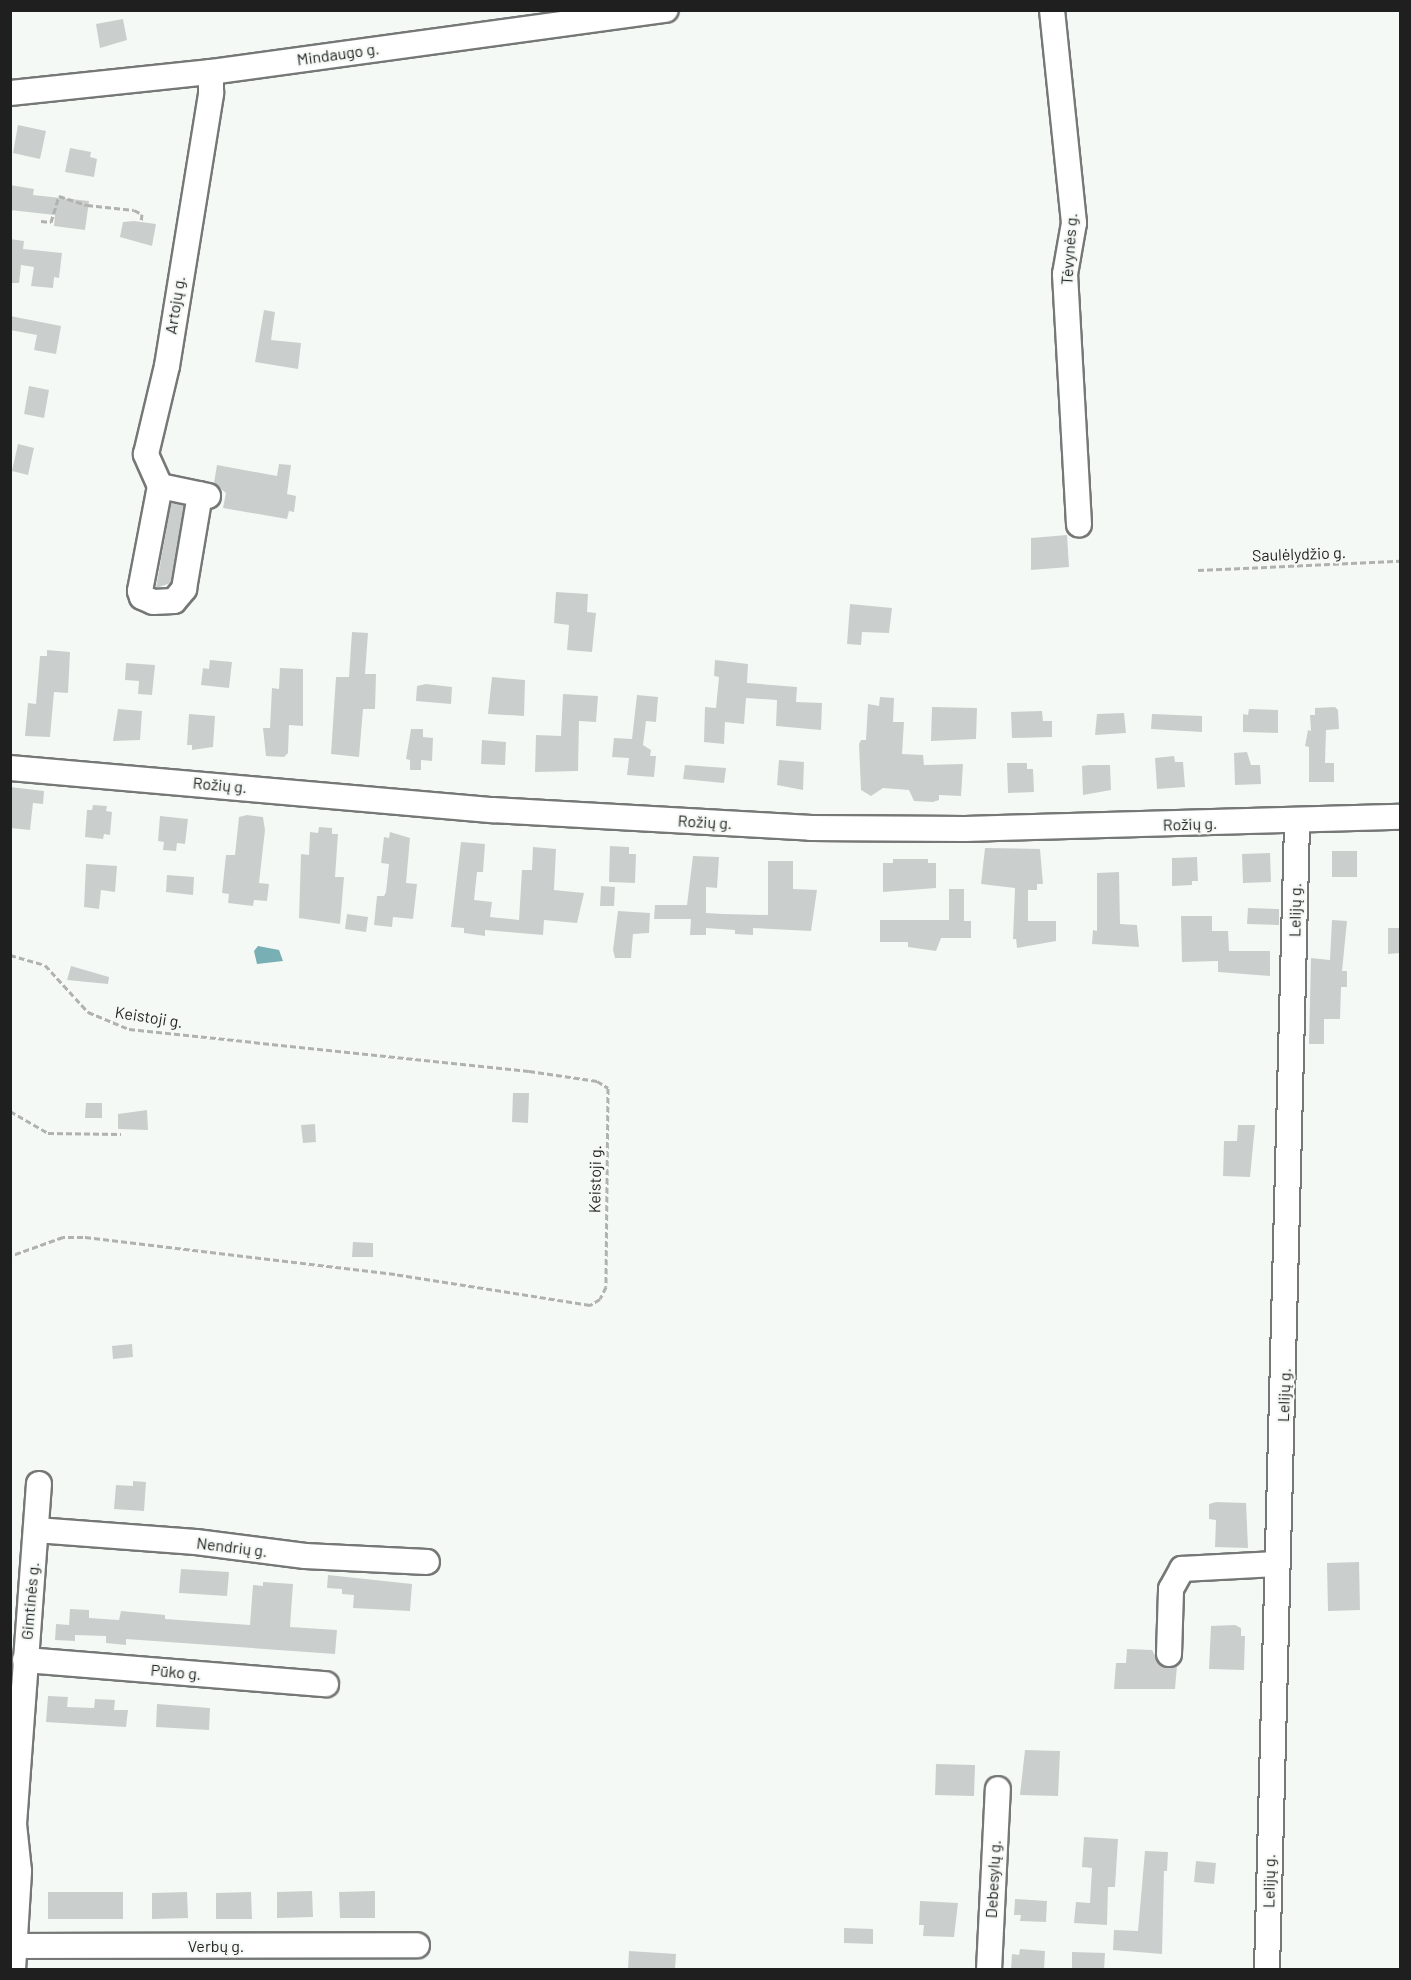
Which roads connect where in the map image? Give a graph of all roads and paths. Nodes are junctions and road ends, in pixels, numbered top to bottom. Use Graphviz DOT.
graph roads {
  1 [pos="666,10"];
  2 [pos="1052,10"];
  3 [pos="554,19"];
  4 [pos="211,72"];
  5 [pos="10,93"];
  6 [pos="41,221"];
  7 [pos="141,222"];
  8 [pos="160,486"];
  9 [pos="1079,525"];
  10 [pos="1401,561"];
  11 [pos="1198,570"];
  12 [pos="10,768"];
  13 [pos="1401,817"];
  14 [pos="1297,821"];
  15 [pos="10,955"];
  16 [pos="10,1112"];
  17 [pos="121,1134"];
  18 [pos="10,1256"];
  19 [pos="39,1484"];
  20 [pos="36,1530"];
  21 [pos="427,1562"];
  22 [pos="1276,1564"];
  23 [pos="1169,1654"];
  24 [pos="25,1660"];
  25 [pos="326,1684"];
  26 [pos="998,1789"];
  27 [pos="417,1945"];
  28 [pos="13,1958"];
  29 [pos="988,1970"];
  30 [pos="1267,1970"];
  1 -- 3 [label="street, Mindaugo g."];
  2 -- 9 [label="street, Tėvynės g."];
  3 -- 4 [label="street, Mindaugo g."];
  4 -- 5 [label="street, Mindaugo g."];
  4 -- 8 [label="street, Artojų g."];
  6 -- 7 [label="path"];
  8 -- 8 [label="street"];
  10 -- 11 [label="path, Saulėlydžio g."];
  12 -- 14 [label="street, Rožių g."];
  13 -- 14 [label="street, Rožių g."];
  14 -- 22 [label="street, Lelijų g."];
  15 -- 18 [label="path, Keistoji g."];
  16 -- 17 [label="path"];
  19 -- 20 [label="street, Gimtinės g."];
  20 -- 21 [label="street, Nendrių g."];
  20 -- 24 [label="street, Gimtinės g."];
  22 -- 23 [label="street"];
  22 -- 30 [label="street, Lelijų g."];
  24 -- 25 [label="street, Pūko g."];
  24 -- 28 [label="street, Gimtinės g."];
  26 -- 29 [label="street, Debesylų g."];
  27 -- 28 [label="street, Verbų g."];
}
